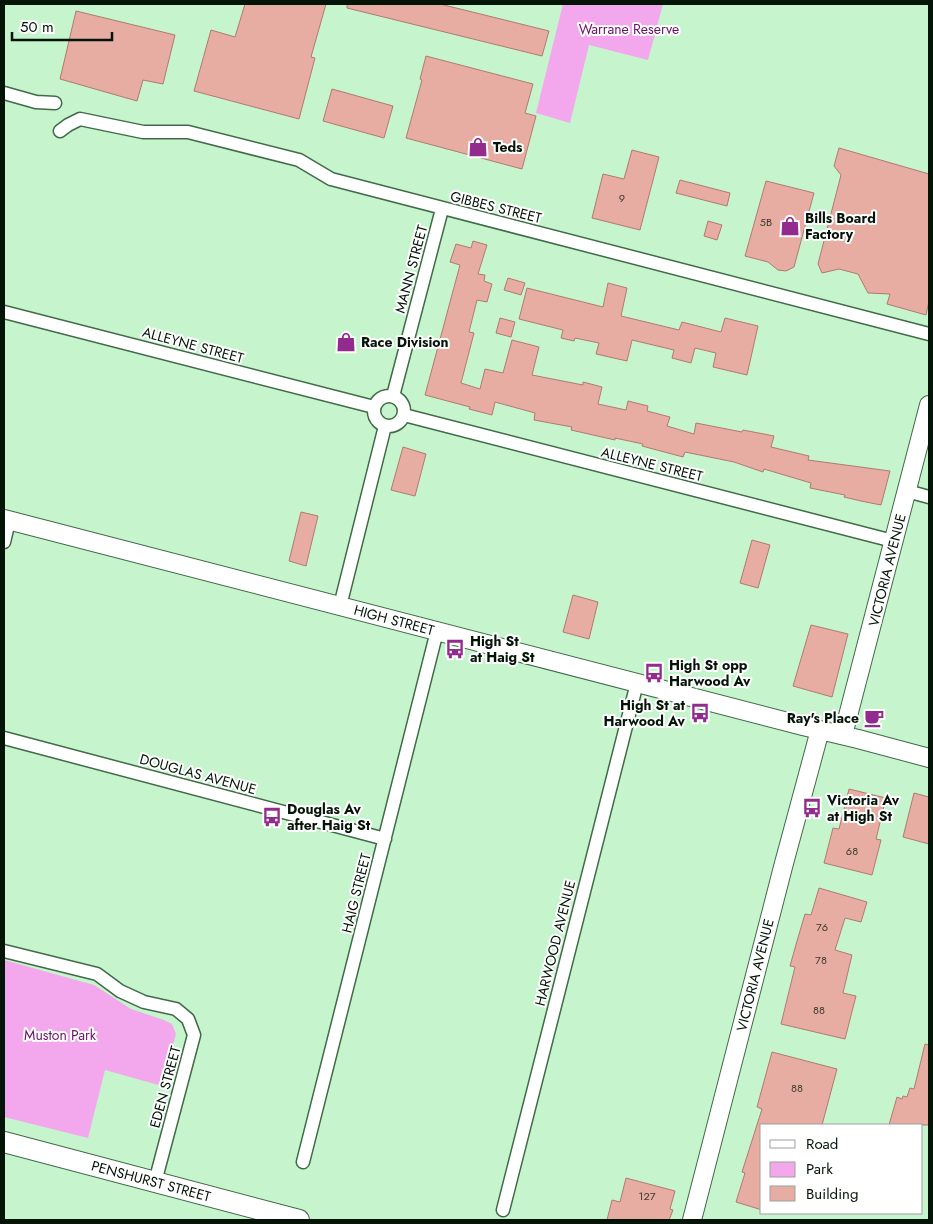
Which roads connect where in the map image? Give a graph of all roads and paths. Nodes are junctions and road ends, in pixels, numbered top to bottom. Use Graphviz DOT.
graph roads {
  1 [pos="4,94"];
  2 [pos="55,102"];
  3 [pos="60,131"];
  4 [pos="442,209"];
  5 [pos="4,312"];
  6 [pos="929,334"];
  7 [pos="393,396"];
  8 [pos="929,405"];
  9 [pos="374,407"];
  10 [pos="404,415"];
  11 [pos="385,426"];
  12 [pos="908,491"];
  13 [pos="929,497"];
  14 [pos="6,520"];
  15 [pos="894,541"];
  16 [pos="4,542"];
  17 [pos="340,606"];
  18 [pos="437,631"];
  19 [pos="637,683"];
  20 [pos="820,730"];
  21 [pos="843,735"];
  22 [pos="4,738"];
  23 [pos="929,758"];
  24 [pos="385,839"];
  25 [pos="4,951"];
  26 [pos="4,1142"];
  27 [pos="303,1162"];
  28 [pos="155,1182"];
  29 [pos="503,1210"];
  30 [pos="299,1220"];
  31 [pos="692,1220"];
  1 -- 2 [label="street"];
  3 -- 4 [label="street, GIBBES STREET"];
  4 -- 6 [label="street, GIBBES STREET"];
  4 -- 7 [label="street, MANN STREET"];
  5 -- 9 [label="street, ALLEYNE STREET"];
  7 -- 9 [label="street"];
  7 -- 10 [label="street"];
  8 -- 12 [label="street, VICTORIA AVENUE"];
  9 -- 11 [label="street"];
  10 -- 11 [label="street"];
  10 -- 15 [label="street, ALLEYNE STREET"];
  11 -- 17 [label="street"];
  12 -- 13 [label="street"];
  12 -- 15 [label="street, VICTORIA AVENUE"];
  14 -- 16 [label="street"];
  14 -- 17 [label="street, HIGH STREET"];
  15 -- 21 [label="street, VICTORIA AVENUE"];
  17 -- 18 [label="street, HIGH STREET"];
  18 -- 19 [label="street, HIGH STREET"];
  18 -- 24 [label="street, HAIG STREET"];
  19 -- 20 [label="street, HIGH STREET"];
  19 -- 29 [label="street, HARWOOD AVENUE"];
  20 -- 21 [label="street, HIGH STREET"];
  20 -- 31 [label="street, VICTORIA AVENUE"];
  21 -- 23 [label="street, HIGH STREET"];
  22 -- 24 [label="street, DOUGLAS AVENUE"];
  24 -- 27 [label="street, HAIG STREET"];
  25 -- 28 [label="street, EDEN STREET"];
  26 -- 28 [label="main road, PENSHURST STREET"];
  28 -- 30 [label="main road, PENSHURST STREET"];
}
